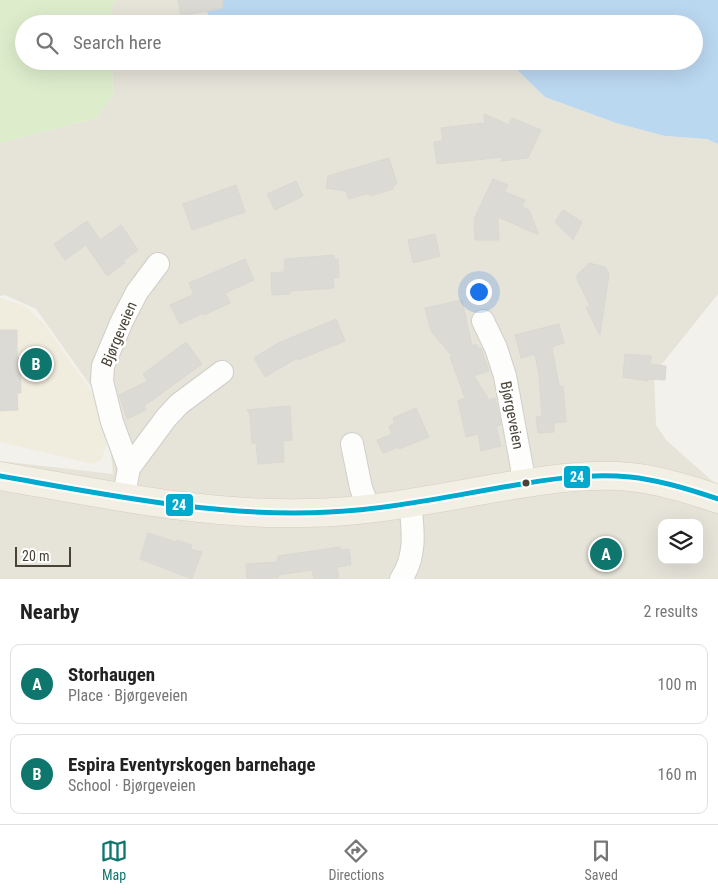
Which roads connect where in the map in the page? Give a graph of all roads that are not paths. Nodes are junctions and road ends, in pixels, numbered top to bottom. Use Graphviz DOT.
graph roads {
  1 [pos="158,264"];
  2 [pos="482,321"];
  3 [pos="222,372"];
  4 [pos="352,444"];
  5 [pos="129,468"];
  6 [pos="0,476"];
  7 [pos="522,484"];
  8 [pos="126,498"];
  9 [pos="718,499"];
  10 [pos="410,502"];
  11 [pos="369,509"];
  12 [pos="401,579"];
  1 -- 5 [label="street, Bjørgeveien"];
  2 -- 7 [label="street, Bjørgeveien"];
  3 -- 5 [label="street, Bjørgeveien"];
  4 -- 11 [label="street"];
  5 -- 8 [label="street, Bjørgeveien"];
  6 -- 8 [label="main road"];
  7 -- 9 [label="main road"];
  7 -- 10 [label="main road"];
  8 -- 11 [label="main road"];
  10 -- 11 [label="main road"];
  10 -- 12 [label="street"];
}
